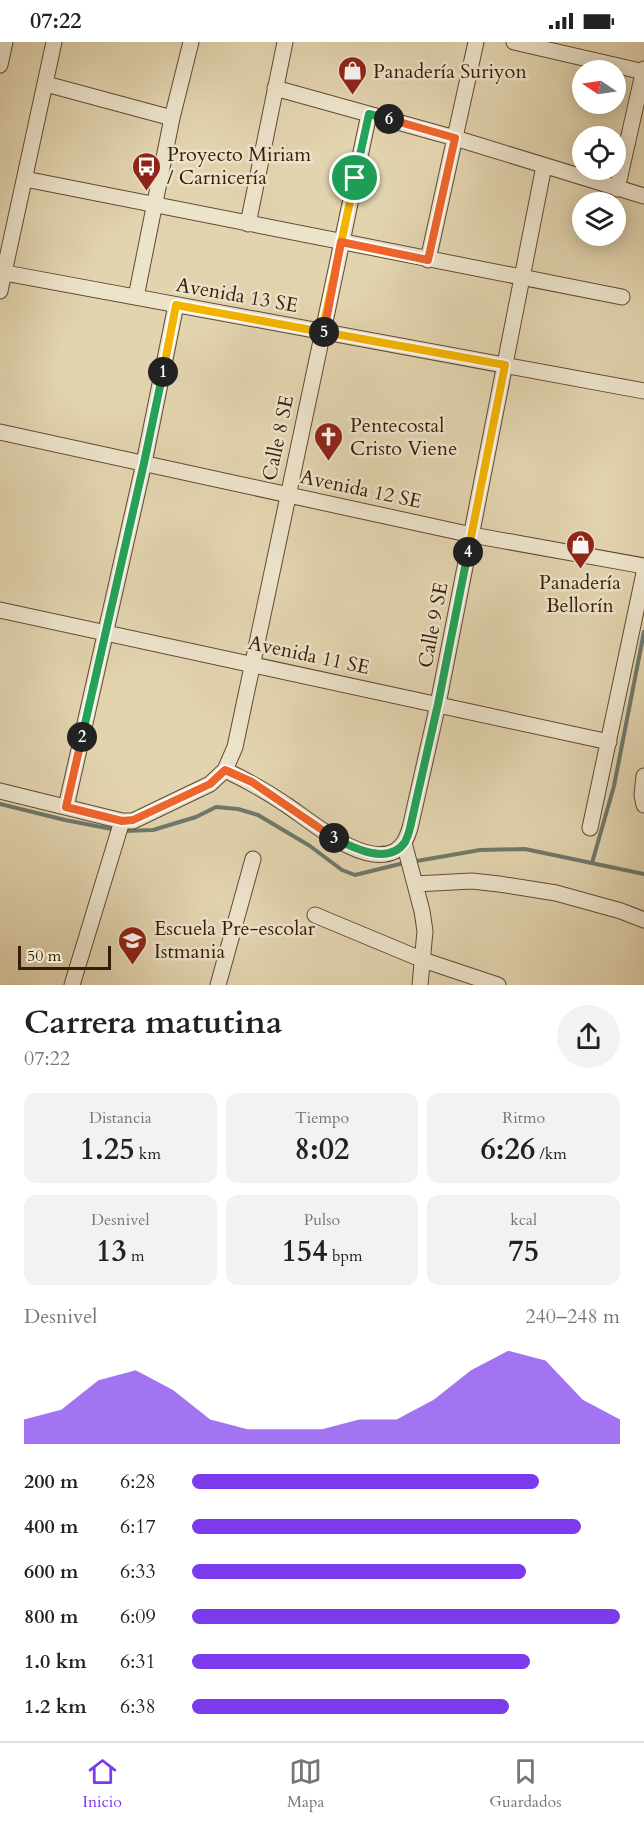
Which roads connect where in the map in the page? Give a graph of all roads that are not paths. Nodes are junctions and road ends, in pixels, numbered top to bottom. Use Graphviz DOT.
graph roads {
  1 [pos="5,42"];
  2 [pos="54,42"];
  3 [pos="191,42"];
  4 [pos="285,42"];
  5 [pos="476,42"];
  6 [pos="514,42"];
  7 [pos="0,66"];
  8 [pos="644,71"];
  9 [pos="46,84"];
  10 [pos="275,88"];
  11 [pos="369,114"];
  12 [pos="172,118"];
  13 [pos="455,138"];
  14 [pos="544,166"];
  15 [pos="25,179"];
  16 [pos="617,189"];
  17 [pos="644,196"];
  18 [pos="154,205"];
  19 [pos="248,224"];
  20 [pos="341,242"];
  21 [pos="428,260"];
  22 [pos="2,272"];
  23 [pos="522,278"];
  24 [pos="0,291"];
  25 [pos="136,297"];
  26 [pos="622,297"];
  27 [pos="176,305"];
  28 [pos="322,332"];
  29 [pos="505,365"];
  30 [pos="644,391"];
  31 [pos="0,432"];
  32 [pos="144,463"];
  33 [pos="288,494"];
  34 [pos="472,535"];
  35 [pos="644,566"];
  36 [pos="644,573"];
  37 [pos="0,610"];
  38 [pos="104,632"];
  39 [pos="252,664"];
  40 [pos="438,704"];
  41 [pos="609,742"];
  42 [pos="225,770"];
  43 [pos="644,776"];
  44 [pos="0,791"];
  45 [pos="644,805"];
  46 [pos="66,807"];
  47 [pos="590,828"];
  48 [pos="119,830"];
  49 [pos="405,847"];
  50 [pos="253,859"];
  51 [pos="415,884"];
  52 [pos="315,915"];
  53 [pos="644,920"];
  54 [pos="423,960"];
  55 [pos="72,985"];
  56 [pos="218,985"];
  57 [pos="420,985"];
  58 [pos="498,985"];
  1 -- 7 [label="street"];
  2 -- 9 [label="street"];
  3 -- 12 [label="street"];
  4 -- 10 [label="street"];
  5 -- 13 [label="street"];
  6 -- 8 [label="street"];
  8 -- 16 [label="street"];
  9 -- 12 [label="street"];
  9 -- 15 [label="street"];
  10 -- 11 [label="street"];
  10 -- 19 [label="street"];
  11 -- 13 [label="street"];
  11 -- 20 [label="street, Calle 8 SE"];
  12 -- 18 [label="street"];
  13 -- 14 [label="street"];
  13 -- 21 [label="street"];
  14 -- 16 [label="street"];
  14 -- 23 [label="street, Calle 9 SE"];
  15 -- 18 [label="street"];
  15 -- 22 [label="street"];
  16 -- 17 [label="street"];
  18 -- 19 [label="street"];
  18 -- 25 [label="street"];
  19 -- 20 [label="street"];
  20 -- 21 [label="street"];
  20 -- 28 [label="street, Calle 8 SE"];
  21 -- 23 [label="street"];
  22 -- 24 [label="street"];
  22 -- 25 [label="street, Avenida 13 SE"];
  23 -- 26 [label="street"];
  23 -- 29 [label="street, Calle 9 SE"];
  25 -- 27 [label="street, Avenida 13 SE"];
  27 -- 28 [label="street, Avenida 13 SE"];
  27 -- 32 [label="street"];
  28 -- 29 [label="street, Avenida 13 SE"];
  28 -- 33 [label="street, Calle 8 SE"];
  29 -- 30 [label="street, Avenida 13 SE"];
  29 -- 34 [label="street, Calle 9 SE"];
  31 -- 32 [label="street, Avenida 12 SE"];
  32 -- 33 [label="street, Avenida 12 SE"];
  32 -- 38 [label="street"];
  33 -- 34 [label="street, Avenida 12 SE"];
  33 -- 39 [label="street, Calle 8 SE"];
  34 -- 35 [label="street, Avenida 12 SE"];
  34 -- 40 [label="street, Calle 9 SE"];
  36 -- 41 [label="street"];
  37 -- 38 [label="street, Avenida 11 SE"];
  38 -- 39 [label="street, Avenida 11 SE"];
  38 -- 46 [label="street"];
  39 -- 40 [label="street, Avenida 11 SE"];
  39 -- 42 [label="street, Calle 8 SE"];
  40 -- 41 [label="street, Avenida 11 SE"];
  40 -- 49 [label="street, Calle 9 SE"];
  41 -- 47 [label="street"];
  42 -- 48 [label="street"];
  42 -- 49 [label="street"];
  43 -- 45 [label="street"];
  44 -- 46 [label="street"];
  46 -- 48 [label="street"];
  48 -- 55 [label="street"];
  49 -- 51 [label="street"];
  50 -- 56 [label="street"];
  51 -- 53 [label="street"];
  51 -- 54 [label="street"];
  52 -- 54 [label="street"];
  54 -- 57 [label="street"];
  54 -- 58 [label="street"];
}
